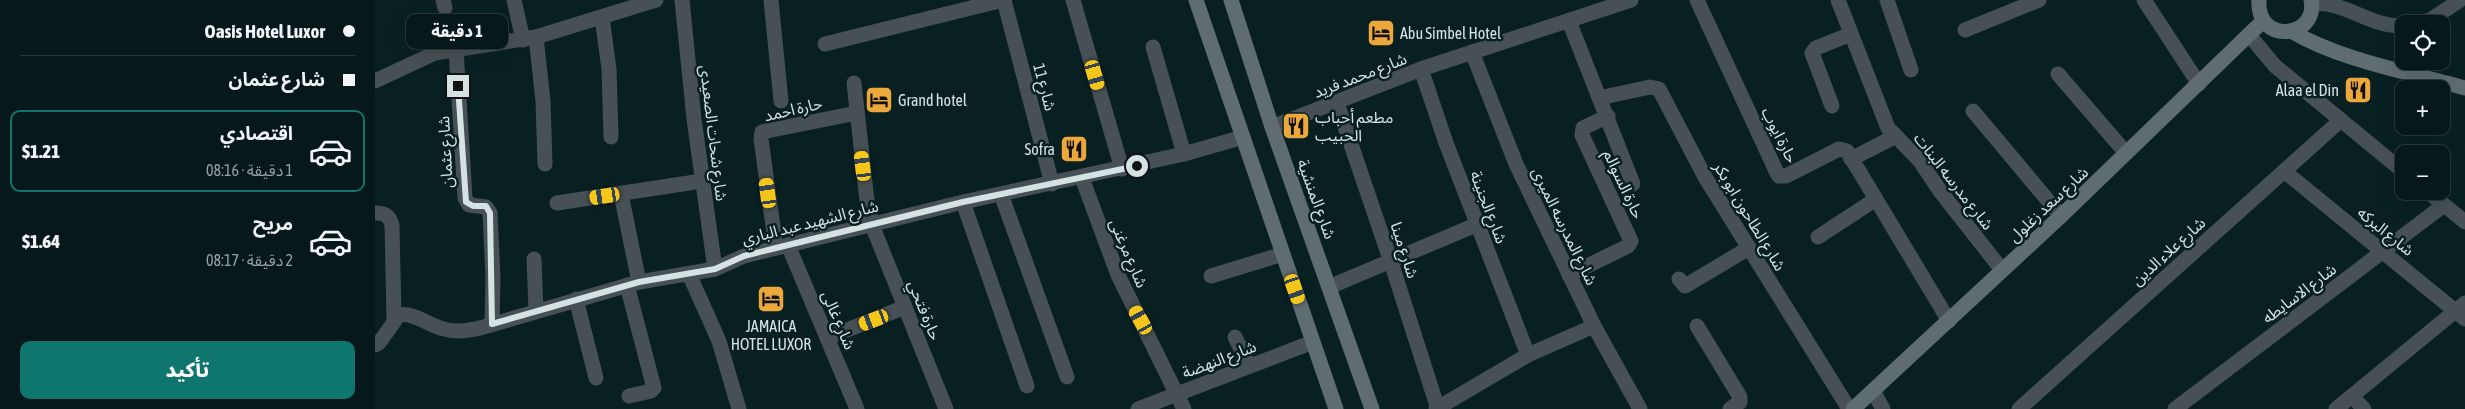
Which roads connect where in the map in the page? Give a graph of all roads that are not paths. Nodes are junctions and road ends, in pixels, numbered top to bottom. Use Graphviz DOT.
graph roads {
  1 [pos="514,0"];
  2 [pos="656,0"];
  3 [pos="682,0"];
  4 [pos="771,0"];
  5 [pos="1004,0"];
  6 [pos="1073,0"];
  7 [pos="1196,0"];
  8 [pos="1231,0"];
  9 [pos="1631,0"];
  10 [pos="1697,0"];
  11 [pos="1838,0"];
  12 [pos="1887,0"];
  13 [pos="2039,0"];
  14 [pos="2144,0"];
  15 [pos="2259,0"];
  16 [pos="2460,0"];
  17 [pos="2312,2"];
  18 [pos="1593,6"];
  19 [pos="2438,15"];
  20 [pos="602,17"];
  21 [pos="1569,21"];
  22 [pos="2263,21"];
  23 [pos="2395,26"];
  24 [pos="1965,30"];
  25 [pos="2291,31"];
  26 [pos="1851,34"];
  27 [pos="2249,35"];
  28 [pos="529,38"];
  29 [pos="825,44"];
  30 [pos="1153,47"];
  31 [pos="456,49"];
  32 [pos="1472,52"];
  33 [pos="1421,69"];
  34 [pos="1911,70"];
  35 [pos="2059,74"];
  36 [pos="375,81"];
  37 [pos="854,83"];
  38 [pos="2199,84"];
  39 [pos="2465,88"];
  40 [pos="1599,98"];
  41 [pos="781,101"];
  42 [pos="1337,103"];
  43 [pos="1832,106"];
  44 [pos="1973,111"];
  45 [pos="857,113"];
  46 [pos="1608,116"];
  47 [pos="2341,120"];
  48 [pos="1273,127"];
  49 [pos="1896,136"];
  50 [pos="611,137"];
  51 [pos="1243,137"];
  52 [pos="2126,153"];
  53 [pos="1184,154"];
  54 [pos="1851,159"];
  55 [pos="545,164"];
  56 [pos="2395,165"];
  57 [pos="1122,169"];
  58 [pos="2284,171"];
  59 [pos="1081,178"];
  60 [pos="702,181"];
  61 [pos="1052,184"];
  62 [pos="1633,184"];
  63 [pos="621,194"];
  64 [pos="1001,194"];
  65 [pos="1876,199"];
  66 [pos="2438,200"];
  67 [pos="963,202"];
  68 [pos="557,204"];
  69 [pos="2444,205"];
  70 [pos="375,213"];
  71 [pos="2061,216"];
  72 [pos="2465,222"];
  73 [pos="1478,224"];
  74 [pos="872,225"];
  75 [pos="1818,237"];
  76 [pos="782,246"];
  77 [pos="1749,248"];
  78 [pos="2383,252"];
  79 [pos="1283,254"];
  80 [pos="534,259"];
  81 [pos="1391,262"];
  82 [pos="715,269"];
  83 [pos="2002,270"];
  84 [pos="689,274"];
  85 [pos="1569,275"];
  86 [pos="1211,276"];
  87 [pos="1679,279"];
  88 [pos="633,284"];
  89 [pos="1329,287"];
  90 [pos="576,299"];
  91 [pos="905,308"];
  92 [pos="2461,310"];
  93 [pos="536,311"];
  94 [pos="394,319"];
  95 [pos="1949,321"];
  96 [pos="492,324"];
  97 [pos="1594,326"];
  98 [pos="1697,326"];
  99 [pos="1235,337"];
  100 [pos="827,338"];
  101 [pos="1313,342"];
  102 [pos="375,345"];
  103 [pos="1528,355"];
  104 [pos="1249,366"];
  105 [pos="1067,377"];
  106 [pos="596,378"];
  107 [pos="1027,386"];
  108 [pos="1873,391"];
  109 [pos="1178,394"];
  110 [pos="629,396"];
  111 [pos="2352,396"];
  112 [pos="855,408"];
  113 [pos="739,409"];
  114 [pos="946,409"];
  115 [pos="1138,409"];
  116 [pos="1184,409"];
  117 [pos="1336,409"];
  118 [pos="1372,409"];
  119 [pos="1437,409"];
  120 [pos="1639,409"];
  121 [pos="1730,409"];
  122 [pos="1849,409"];
  123 [pos="1853,409"];
  124 [pos="1883,409"];
  125 [pos="2019,409"];
  126 [pos="2175,409"];
  127 [pos="2336,409"];
  128 [pos="2364,409"];
  1 -- 28 [label="street"];
  2 -- 20 [label="street"];
  3 -- 60 [label="street, شارع شحات الصعيدى"];
  4 -- 41 [label="street"];
  5 -- 29 [label="street"];
  5 -- 61 [label="street, شارع 11"];
  6 -- 57 [label="street"];
  7 -- 51 [label="main road"];
  8 -- 48 [label="main road, شارع المنشية"];
  9 -- 18 [label="street, شارع محمد فريد"];
  10 -- 54 [label="street, حارة ايوب"];
  11 -- 26 [label="street, شارع مدرسه البنات"];
  12 -- 34 [label="street"];
  13 -- 24 [label="street"];
  14 -- 38 [label="street"];
  15 -- 22 [label="main road"];
  16 -- 19 [label="street"];
  17 -- 23 [label="street"];
  17 -- 25 [label="main road"];
  18 -- 21 [label="street, شارع محمد فريد"];
  20 -- 28 [label="street"];
  20 -- 50 [label="street"];
  21 -- 32 [label="street, شارع محمد فريد"];
  21 -- 40 [label="street"];
  22 -- 25 [label="main road"];
  22 -- 27 [label="main road, شارع سعد زغلول"];
  25 -- 39 [label="main road"];
  26 -- 43 [label="street"];
  26 -- 49 [label="street, شارع مدرسه البنات"];
  27 -- 38 [label="main road, شارع سعد زغلول"];
  27 -- 47 [label="street"];
  28 -- 31 [label="street"];
  28 -- 55 [label="street"];
  30 -- 53 [label="street"];
  31 -- 36 [label="street"];
  31 -- 96 [label="street, شارع عثمان"];
  32 -- 33 [label="street, شارع محمد فريد"];
  32 -- 85 [label="street, شارع المدرسه الميرى"];
  33 -- 42 [label="street, شارع محمد فريد"];
  33 -- 73 [label="street, شارع الجنينة"];
  35 -- 52 [label="street"];
  37 -- 45 [label="street, حارة فتحي"];
  38 -- 52 [label="main road, شارع سعد زغلول"];
  40 -- 46 [label="street"];
  40 -- 77 [label="street, شارع الطاحون ابو بكر"];
  42 -- 48 [label="street, شارع محمد فريد"];
  42 -- 81 [label="street, شارع مينا"];
  44 -- 71 [label="street"];
  45 -- 74 [label="street, حارة فتحي"];
  45 -- 76 [label="street, حارة احمد"];
  46 -- 62 [label="street"];
  46 -- 85 [label="street, حارة السوالم"];
  47 -- 56 [label="street"];
  47 -- 58 [label="street, شارع علاء الدين"];
  48 -- 89 [label="main road, شارع المنشية"];
  49 -- 54 [label="street"];
  49 -- 83 [label="street, شارع مدرسه البنات"];
  51 -- 53 [label="street, شارع الشهيد عبد الباري"];
  51 -- 79 [label="main road"];
  52 -- 71 [label="main road, شارع سعد زغلول"];
  53 -- 57 [label="street, شارع الشهيد عبد الباري"];
  54 -- 65 [label="street"];
  57 -- 59 [label="street, شارع الشهيد عبد الباري"];
  58 -- 78 [label="street, شارع البركه"];
  58 -- 125 [label="street, شارع علاء الدين"];
  59 -- 61 [label="street, شارع الشهيد عبد الباري"];
  59 -- 109 [label="street, شارع مرغنى"];
  60 -- 63 [label="street"];
  60 -- 82 [label="street, شارع شحات الصعيدى"];
  61 -- 64 [label="street, شارع الشهيد عبد الباري"];
  63 -- 68 [label="street"];
  63 -- 88 [label="street"];
  64 -- 67 [label="street, شارع الشهيد عبد الباري"];
  64 -- 105 [label="street"];
  65 -- 75 [label="street"];
  65 -- 95 [label="street"];
  66 -- 69 [label="street"];
  67 -- 74 [label="street, شارع الشهيد عبد الباري"];
  67 -- 107 [label="street"];
  69 -- 72 [label="street"];
  69 -- 78 [label="street, شارع الاسايطه"];
  70 -- 94 [label="street"];
  71 -- 83 [label="main road, شارع سعد زغلول"];
  73 -- 81 [label="street"];
  73 -- 103 [label="street, شارع الجنينة"];
  74 -- 76 [label="street, شارع الشهيد عبد الباري"];
  74 -- 91 [label="street, حارة فتحي"];
  76 -- 82 [label="street, شارع الشهيد عبد الباري"];
  76 -- 100 [label="street, شارع غالى"];
  77 -- 87 [label="street"];
  77 -- 122 [label="street, شارع الطاحون ابو بكر"];
  78 -- 92 [label="street, شارع البركه"];
  78 -- 126 [label="street, شارع الاسايطه"];
  79 -- 86 [label="street"];
  79 -- 101 [label="main road"];
  80 -- 93 [label="street"];
  81 -- 89 [label="street"];
  81 -- 119 [label="street, شارع مينا"];
  82 -- 84 [label="street, شارع الشهيد عبد الباري"];
  83 -- 95 [label="main road, شارع سعد زغلول"];
  84 -- 88 [label="street, شارع الشهيد عبد الباري"];
  84 -- 113 [label="street"];
  85 -- 97 [label="street, شارع المدرسه الميرى"];
  88 -- 90 [label="street, شارع الشهيد عبد الباري"];
  88 -- 110 [label="street"];
  89 -- 118 [label="main road, شارع المنشية"];
  90 -- 93 [label="street, شارع الشهيد عبد الباري"];
  90 -- 106 [label="street"];
  91 -- 100 [label="street"];
  91 -- 114 [label="street, حارة فتحي"];
  92 -- 111 [label="street"];
  93 -- 96 [label="street, شارع الشهيد عبد الباري"];
  94 -- 96 [label="street, شارع الشهيد عبد الباري"];
  94 -- 102 [label="street"];
  95 -- 108 [label="main road, شارع سعد زغلول"];
  97 -- 103 [label="street"];
  97 -- 120 [label="street, شارع المدرسه الميرى"];
  98 -- 121 [label="street"];
  99 -- 104 [label="street"];
  100 -- 112 [label="street, شارع غالى"];
  101 -- 104 [label="street, شارع النهضة"];
  101 -- 117 [label="main road"];
  103 -- 119 [label="street"];
  104 -- 109 [label="street, شارع النهضة"];
  108 -- 123 [label="main road, شارع سعد زغلول"];
  108 -- 124 [label="street"];
  109 -- 115 [label="street, شارع النهضة"];
  109 -- 116 [label="street, شارع مرغنى"];
  111 -- 127 [label="street"];
  111 -- 128 [label="street"];
}
